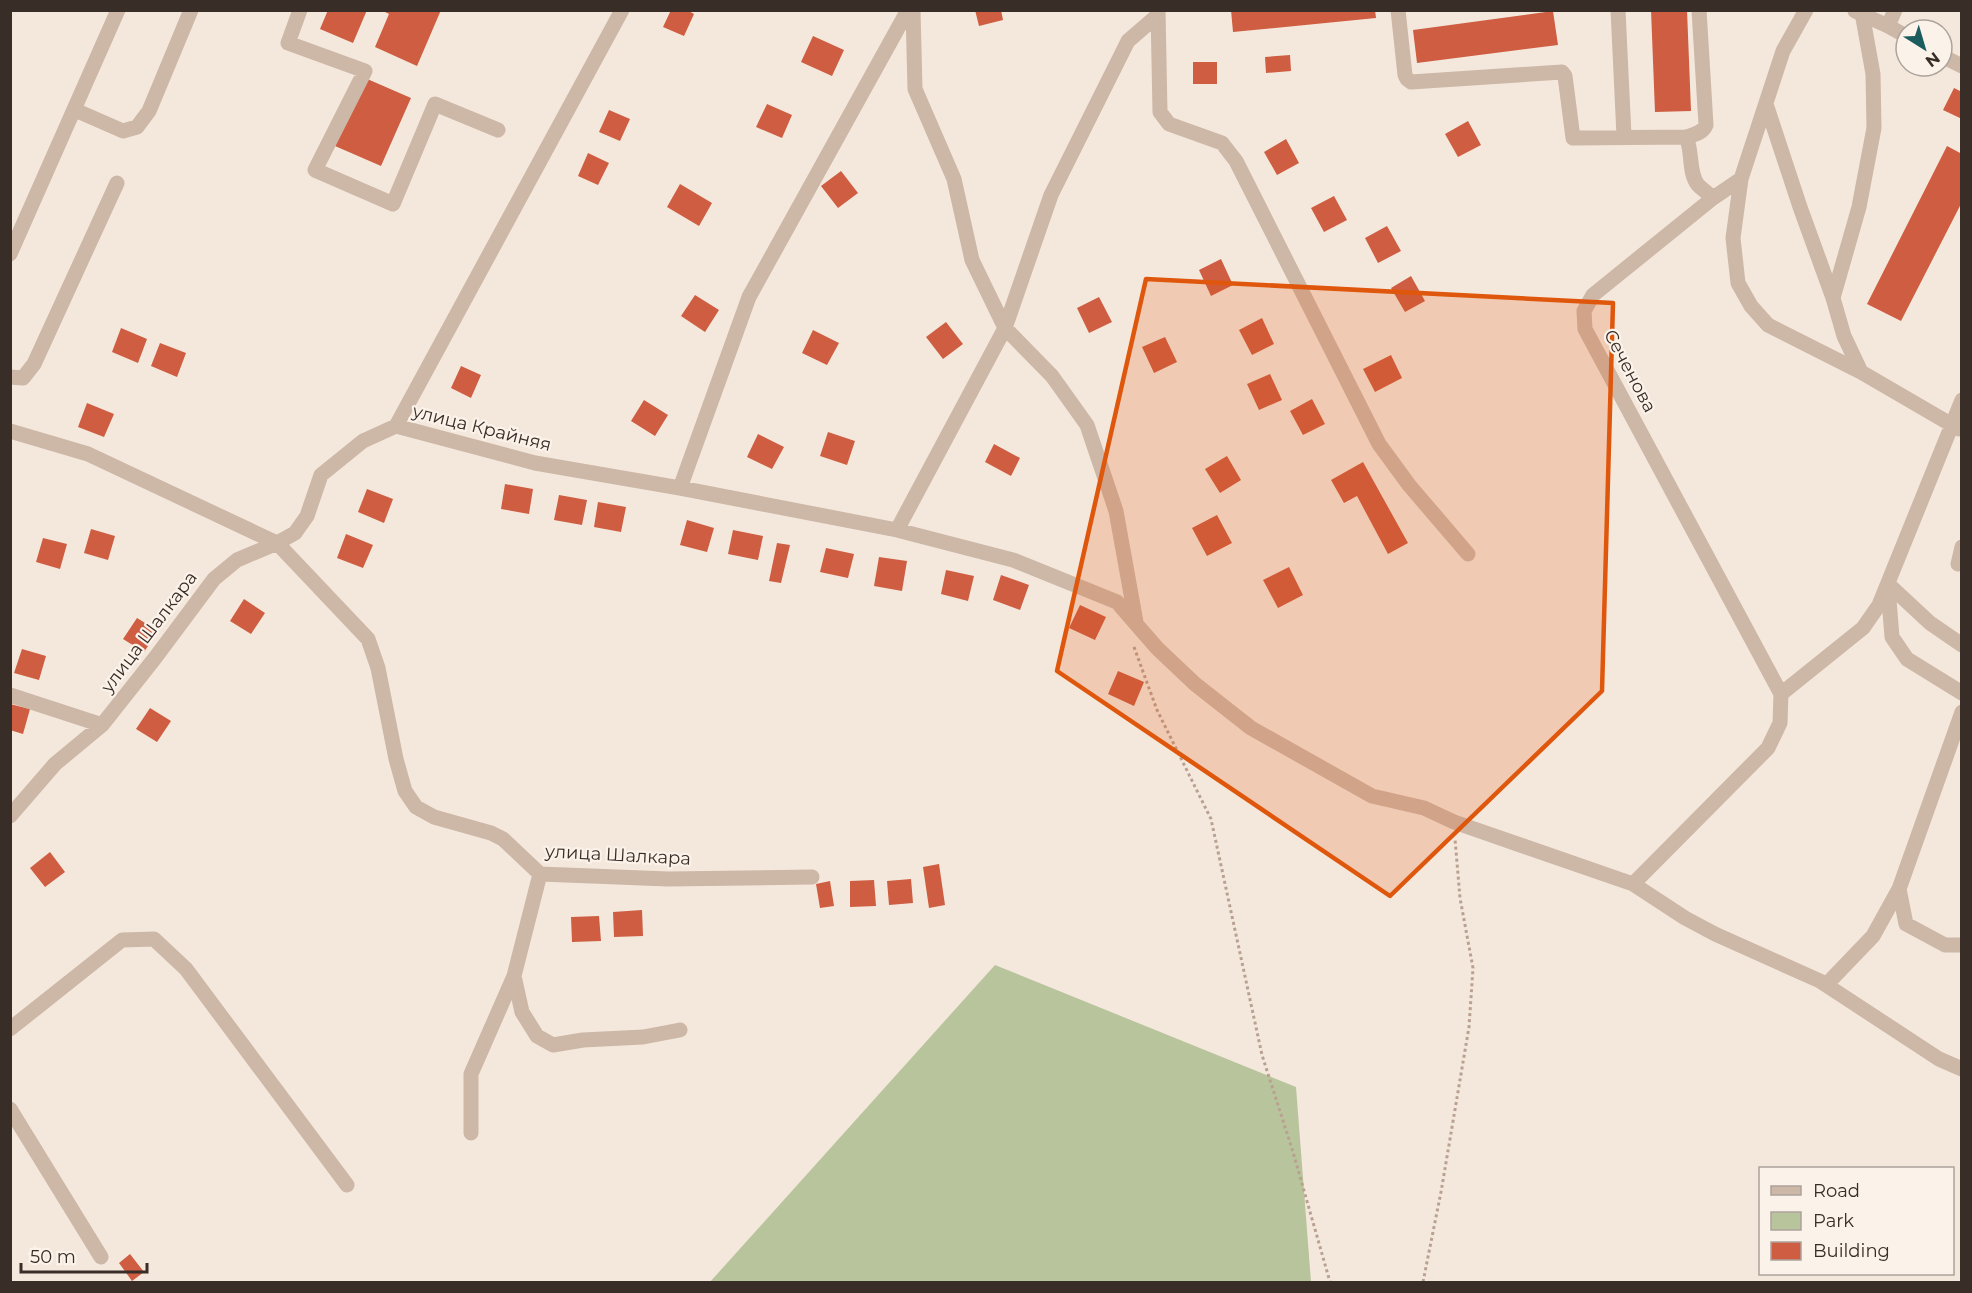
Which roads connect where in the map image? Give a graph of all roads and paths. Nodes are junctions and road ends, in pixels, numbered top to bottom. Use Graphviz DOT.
graph roads {
  1 [pos="118,10"];
  2 [pos="191,10"];
  3 [pos="300,10"];
  4 [pos="622,10"];
  5 [pos="909,10"];
  6 [pos="913,10"];
  7 [pos="1398,10"];
  8 [pos="1618,10"];
  9 [pos="1699,10"];
  10 [pos="1806,10"];
  11 [pos="1895,10"];
  12 [pos="1857,12"];
  13 [pos="1158,13"];
  14 [pos="1888,26"];
  15 [pos="1894,29"];
  16 [pos="1766,104"];
  17 [pos="75,110"];
  18 [pos="498,130"];
  19 [pos="1624,136"];
  20 [pos="1686,137"];
  21 [pos="1741,179"];
  22 [pos="117,183"];
  23 [pos="1713,198"];
  24 [pos="10,254"];
  25 [pos="1833,298"];
  26 [pos="1005,328"];
  27 [pos="1861,372"];
  28 [pos="10,377"];
  29 [pos="1962,400"];
  30 [pos="396,426"];
  31 [pos="1957,428"];
  32 [pos="10,431"];
  33 [pos="680,488"];
  34 [pos="897,530"];
  35 [pos="277,543"];
  36 [pos="1962,547"];
  37 [pos="1467,554"];
  38 [pos="1958,564"];
  39 [pos="1888,584"];
  40 [pos="1136,622"];
  41 [pos="1131,637"];
  42 [pos="1962,645"];
  43 [pos="1962,693"];
  44 [pos="1781,694"];
  45 [pos="10,695"];
  46 [pos="1962,712"];
  47 [pos="102,725"];
  48 [pos="10,816"];
  49 [pos="1454,822"];
  50 [pos="540,874"];
  51 [pos="812,877"];
  52 [pos="1633,884"];
  53 [pos="1899,889"];
  54 [pos="1962,945"];
  55 [pos="514,976"];
  56 [pos="1826,985"];
  57 [pos="10,1029"];
  58 [pos="680,1030"];
  59 [pos="1962,1069"];
  60 [pos="10,1109"];
  61 [pos="471,1133"];
  62 [pos="347,1185"];
  63 [pos="100,1257"];
  64 [pos="1330,1282"];
  65 [pos="1423,1282"];
  1 -- 17 [label="street"];
  2 -- 17 [label="street"];
  3 -- 18 [label="street"];
  4 -- 30 [label="street"];
  5 -- 33 [label="street"];
  6 -- 26 [label="street"];
  7 -- 19 [label="street"];
  8 -- 19 [label="street"];
  9 -- 20 [label="street"];
  10 -- 16 [label="street"];
  11 -- 14 [label="street"];
  12 -- 14 [label="street"];
  12 -- 25 [label="street"];
  13 -- 26 [label="street"];
  13 -- 37 [label="street"];
  14 -- 15 [label="street"];
  16 -- 21 [label="street"];
  16 -- 25 [label="street"];
  17 -- 24 [label="street"];
  19 -- 20 [label="street"];
  20 -- 23 [label="street"];
  21 -- 23 [label="street, Сеченова"];
  21 -- 27 [label="street"];
  22 -- 28 [label="street"];
  23 -- 44 [label="street, Сеченова"];
  25 -- 27 [label="street"];
  26 -- 34 [label="street"];
  26 -- 40 [label="street"];
  27 -- 31 [label="street"];
  29 -- 31 [label="street"];
  30 -- 33 [label="street, улица Крайняя"];
  30 -- 35 [label="street, улица Крайняя"];
  31 -- 39 [label="street"];
  32 -- 35 [label="street"];
  33 -- 34 [label="street, улица Крайняя"];
  34 -- 40 [label="street, улица Крайняя"];
  35 -- 47 [label="street, улица Шалкара"];
  35 -- 50 [label="street, улица Шалкара"];
  36 -- 38 [label="street"];
  39 -- 42 [label="street"];
  39 -- 43 [label="street"];
  39 -- 44 [label="street"];
  40 -- 49 [label="street, улица Крайняя"];
  41 -- 64 [label="path"];
  44 -- 52 [label="street"];
  45 -- 47 [label="street"];
  46 -- 53 [label="street"];
  47 -- 48 [label="street, улица Шалкара"];
  49 -- 52 [label="street, улица Крайняя"];
  49 -- 65 [label="path"];
  50 -- 51 [label="street, улица Шалкара"];
  50 -- 55 [label="street"];
  52 -- 56 [label="street, улица Крайняя"];
  53 -- 54 [label="street"];
  53 -- 56 [label="street"];
  55 -- 58 [label="street"];
  55 -- 61 [label="street"];
  56 -- 59 [label="street, улица Крайняя"];
  57 -- 62 [label="street"];
  60 -- 63 [label="street"];
}
